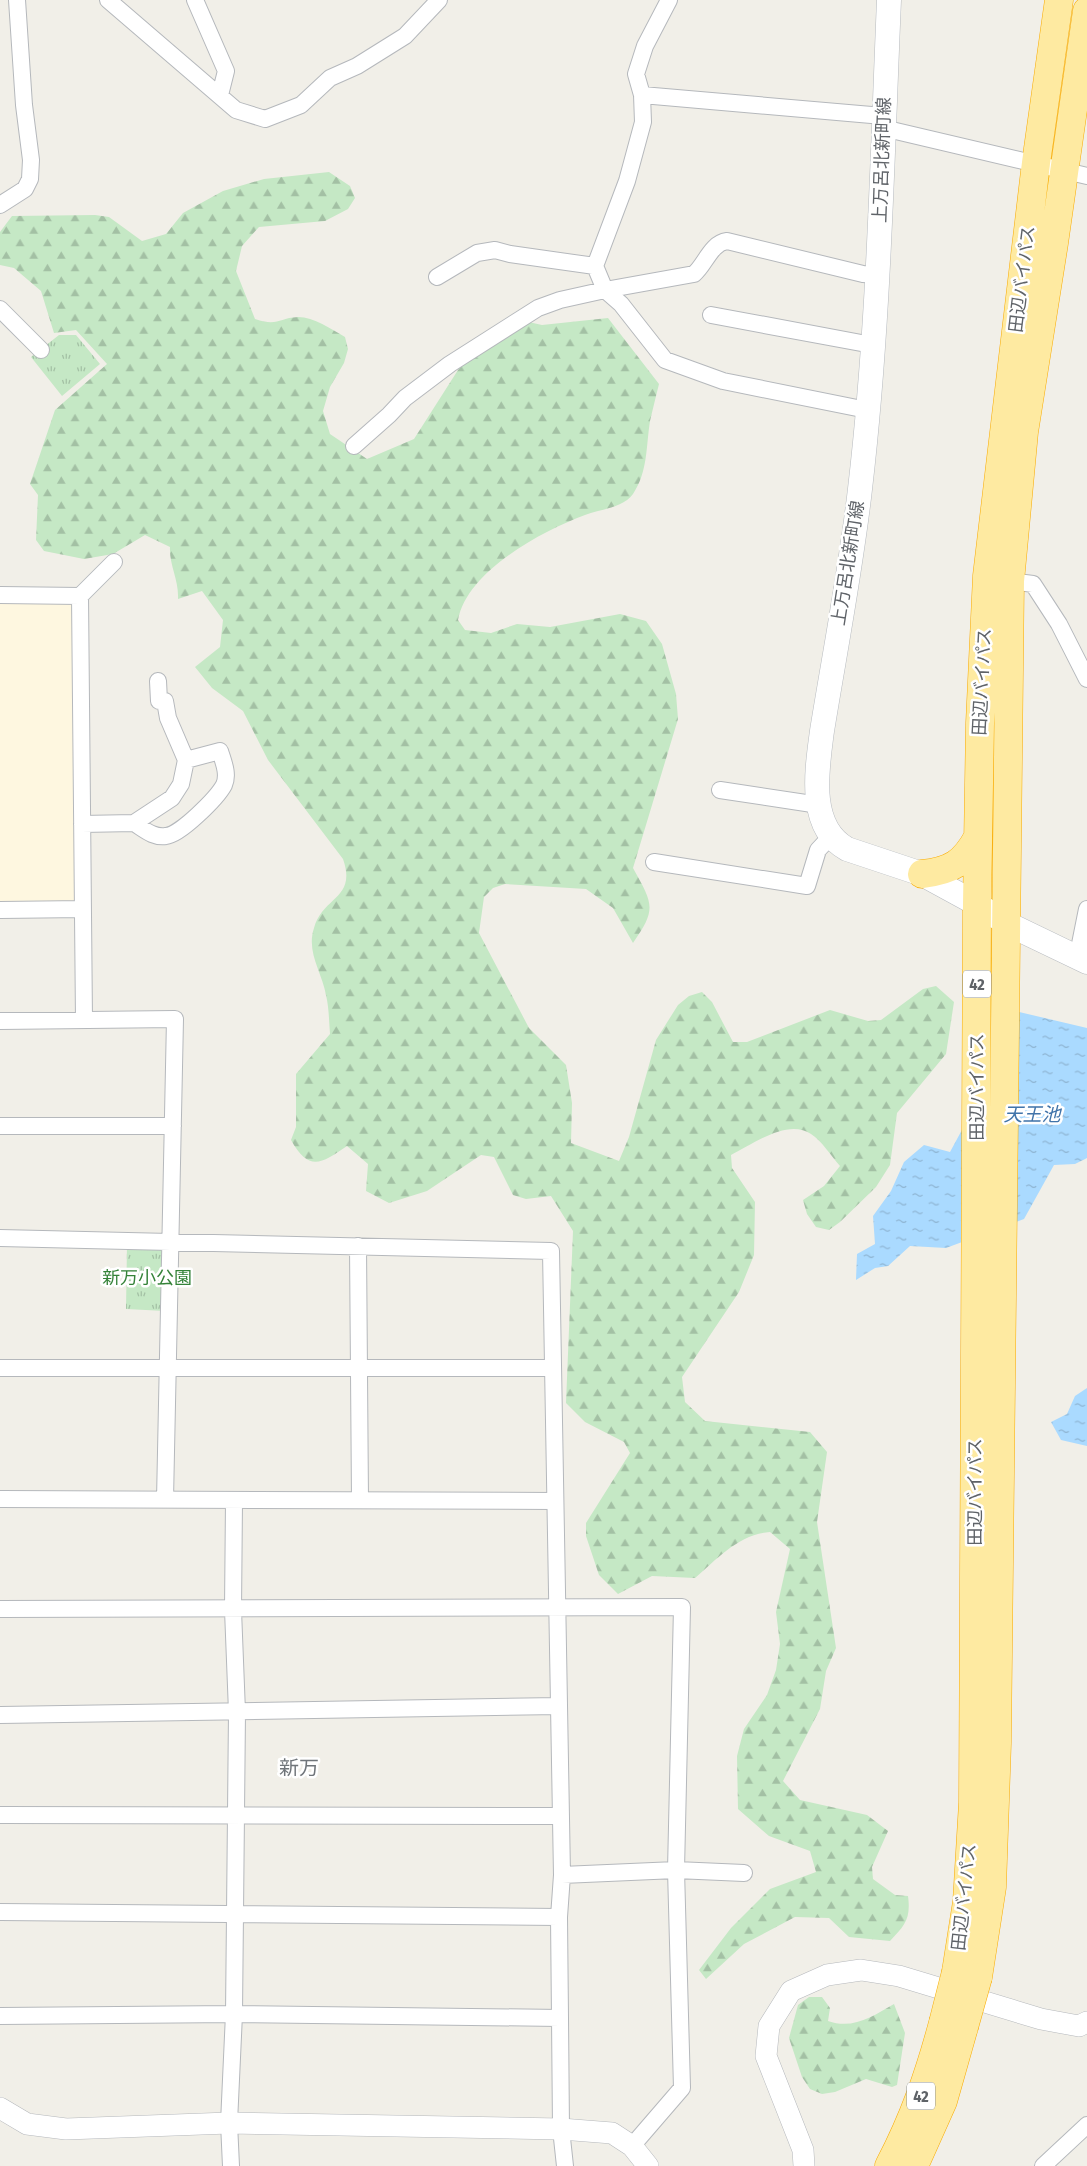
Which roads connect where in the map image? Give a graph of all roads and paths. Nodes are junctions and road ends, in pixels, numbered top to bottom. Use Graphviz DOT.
graph roads {
  1 [pos="17,0"];
  2 [pos="108,0"];
  3 [pos="195,0"];
  4 [pos="439,0"];
  5 [pos="668,0"];
  6 [pos="889,0"];
  7 [pos="1059,0"];
  8 [pos="1087,11"];
  9 [pos="642,94"];
  10 [pos="220,96"];
  11 [pos="883,122"];
  12 [pos="1036,163"];
  13 [pos="1076,173"];
  14 [pos="0,205"];
  15 [pos="595,266"];
  16 [pos="877,275"];
  17 [pos="437,277"];
  18 [pos="605,290"];
  19 [pos="0,309"];
  20 [pos="711,315"];
  21 [pos="872,344"];
  22 [pos="41,350"];
  23 [pos="867,410"];
  24 [pos="354,446"];
  25 [pos="114,562"];
  26 [pos="1010,581"];
  27 [pos="0,595"];
  28 [pos="80,596"];
  29 [pos="1087,679"];
  30 [pos="158,681"];
  31 [pos="186,760"];
  32 [pos="720,790"];
  33 [pos="819,805"];
  34 [pos="134,823"];
  35 [pos="82,824"];
  36 [pos="831,836"];
  37 [pos="978,837"];
  38 [pos="654,862"];
  39 [pos="922,874"];
  40 [pos="977,904"];
  41 [pos="83,909"];
  42 [pos="1087,909"];
  43 [pos="0,910"];
  44 [pos="1006,923"];
  45 [pos="1082,960"];
  46 [pos="84,1020"];
  47 [pos="0,1021"];
  48 [pos="0,1126"];
  49 [pos="173,1126"];
  50 [pos="0,1238"];
  51 [pos="170,1242"];
  52 [pos="358,1246"];
  53 [pos="0,1368"];
  54 [pos="168,1368"];
  55 [pos="360,1368"];
  56 [pos="553,1368"];
  57 [pos="0,1499"];
  58 [pos="165,1500"];
  59 [pos="360,1500"];
  60 [pos="234,1501"];
  61 [pos="555,1501"];
  62 [pos="557,1607"];
  63 [pos="0,1609"];
  64 [pos="233,1610"];
  65 [pos="559,1706"];
  66 [pos="237,1712"];
  67 [pos="0,1716"];
  68 [pos="0,1815"];
  69 [pos="235,1816"];
  70 [pos="561,1816"];
  71 [pos="676,1870"];
  72 [pos="744,1873"];
  73 [pos="562,1875"];
  74 [pos="0,1912"];
  75 [pos="235,1915"];
  76 [pos="559,1916"];
  77 [pos="967,1975"];
  78 [pos="234,2014"];
  79 [pos="0,2016"];
  80 [pos="560,2018"];
  81 [pos="1087,2022"];
  82 [pos="954,2025"];
  83 [pos="0,2108"];
  84 [pos="229,2123"];
  85 [pos="1087,2125"];
  86 [pos="561,2129"];
  87 [pos="632,2146"];
  88 [pos="231,2166"];
  89 [pos="565,2166"];
  90 [pos="648,2166"];
  91 [pos="804,2166"];
  92 [pos="889,2166"];
  93 [pos="914,2166"];
  94 [pos="1043,2166"];
  1 -- 14 [label="street"];
  2 -- 10 [label="street"];
  3 -- 10 [label="street"];
  4 -- 10 [label="street"];
  5 -- 9 [label="street"];
  6 -- 11 [label="main road, 上万呂北新町線"];
  7 -- 12 [label="highway, 田辺バイパス / 42"];
  8 -- 13 [label="highway, 田辺バイパス / 42"];
  9 -- 11 [label="street"];
  9 -- 15 [label="street"];
  11 -- 12 [label="street"];
  11 -- 16 [label="main road, 上万呂北新町線"];
  12 -- 13 [label="street"];
  12 -- 37 [label="highway, 田辺バイパス / 42"];
  13 -- 26 [label="highway, 田辺バイパス / 42"];
  15 -- 17 [label="street"];
  15 -- 18 [label="street"];
  16 -- 18 [label="street"];
  16 -- 21 [label="main road, 上万呂北新町線"];
  18 -- 23 [label="street"];
  18 -- 24 [label="street"];
  19 -- 22 [label="street"];
  20 -- 21 [label="street"];
  21 -- 23 [label="main road, 上万呂北新町線"];
  23 -- 33 [label="main road, 上万呂北新町線"];
  25 -- 28 [label="street"];
  26 -- 29 [label="street"];
  26 -- 44 [label="highway, 田辺バイパス / 42"];
  27 -- 28 [label="street"];
  28 -- 35 [label="street"];
  30 -- 31 [label="street"];
  31 -- 34 [label="street"];
  31 -- 34 [label="street"];
  32 -- 33 [label="street"];
  33 -- 36 [label="main road, 上万呂北新町線"];
  34 -- 35 [label="street"];
  35 -- 41 [label="street"];
  36 -- 38 [label="street"];
  36 -- 39 [label="main road"];
  37 -- 39 [label="highway"];
  37 -- 40 [label="highway, 田辺バイパス / 42"];
  39 -- 40 [label="main road"];
  40 -- 44 [label="main road"];
  40 -- 77 [label="highway, 田辺バイパス / 42"];
  41 -- 43 [label="street"];
  41 -- 46 [label="street"];
  42 -- 45 [label="street"];
  44 -- 45 [label="main road"];
  44 -- 77 [label="highway, 田辺バイパス / 42"];
  46 -- 47 [label="street"];
  46 -- 49 [label="street"];
  48 -- 49 [label="street"];
  49 -- 51 [label="street"];
  50 -- 51 [label="street"];
  51 -- 52 [label="street"];
  51 -- 54 [label="street"];
  52 -- 55 [label="street"];
  52 -- 56 [label="street"];
  53 -- 54 [label="street"];
  54 -- 55 [label="street"];
  54 -- 58 [label="street"];
  55 -- 56 [label="street"];
  55 -- 59 [label="street"];
  56 -- 61 [label="street"];
  57 -- 58 [label="street"];
  58 -- 60 [label="street"];
  59 -- 60 [label="street"];
  59 -- 61 [label="street"];
  60 -- 64 [label="street"];
  61 -- 62 [label="street"];
  62 -- 64 [label="street"];
  62 -- 65 [label="street"];
  62 -- 71 [label="street"];
  63 -- 64 [label="street"];
  64 -- 66 [label="street"];
  65 -- 66 [label="street"];
  65 -- 70 [label="street"];
  66 -- 67 [label="street"];
  66 -- 69 [label="street"];
  68 -- 69 [label="street"];
  69 -- 70 [label="street"];
  69 -- 75 [label="street"];
  70 -- 73 [label="street"];
  71 -- 72 [label="street"];
  71 -- 73 [label="street"];
  71 -- 87 [label="street"];
  73 -- 76 [label="street"];
  74 -- 75 [label="street"];
  75 -- 76 [label="street"];
  75 -- 78 [label="street"];
  76 -- 80 [label="street"];
  77 -- 82 [label="highway, 田辺バイパス / 42, bridge"];
  78 -- 79 [label="street"];
  78 -- 80 [label="street"];
  78 -- 84 [label="street"];
  80 -- 86 [label="street"];
  81 -- 91 [label="street"];
  82 -- 92 [label="highway, 田辺バイパス / 42"];
  82 -- 93 [label="highway, 田辺バイパス / 42"];
  83 -- 84 [label="street"];
  84 -- 86 [label="street"];
  84 -- 88 [label="street"];
  85 -- 94 [label="street"];
  86 -- 87 [label="street"];
  86 -- 89 [label="street"];
  87 -- 90 [label="street"];
}
